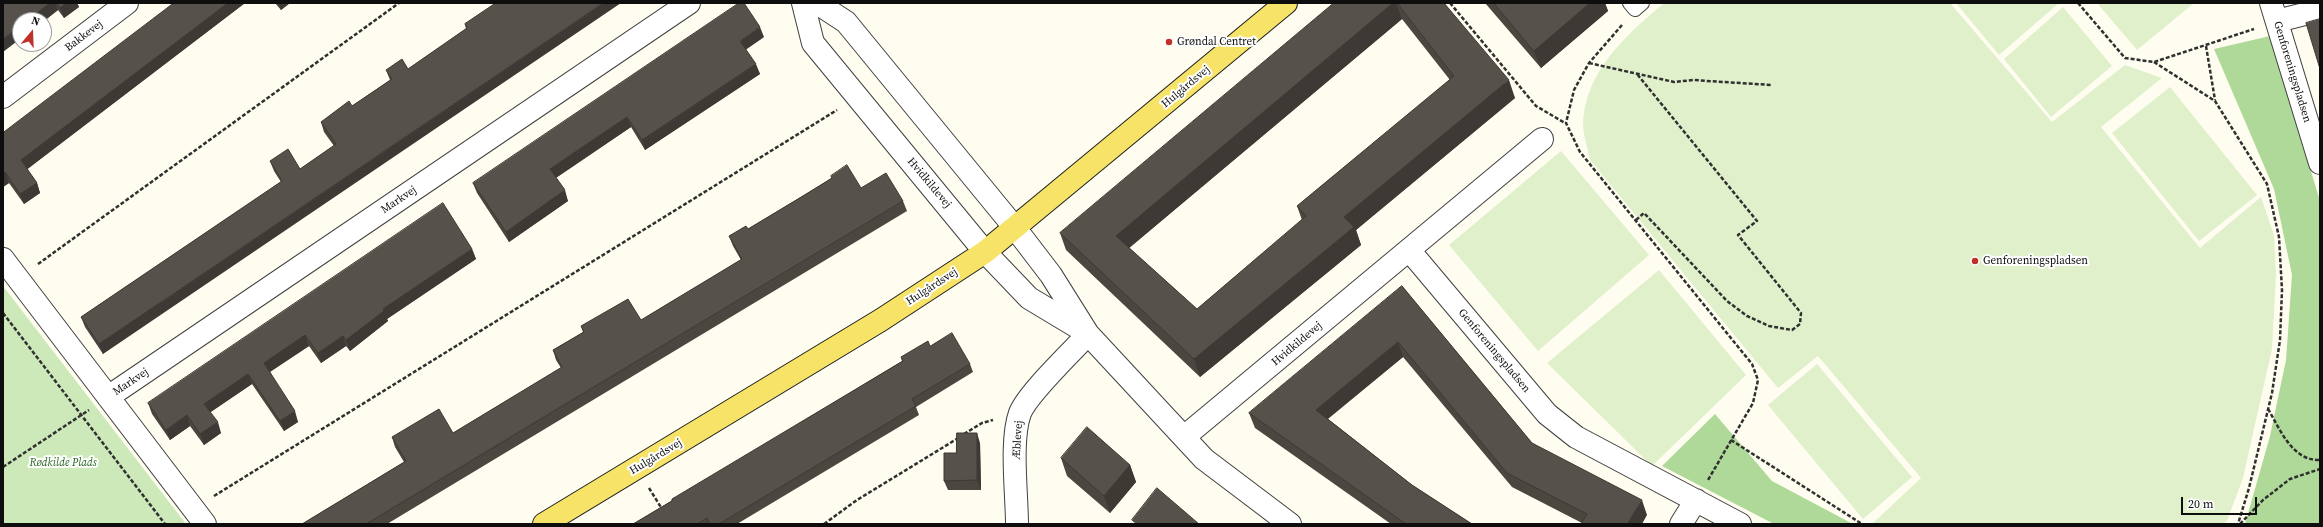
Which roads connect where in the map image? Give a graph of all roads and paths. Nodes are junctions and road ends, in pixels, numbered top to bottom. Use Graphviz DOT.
graph roads {
  1 [pos="127,3"];
  2 [pos="399,3"];
  3 [pos="690,3"];
  4 [pos="803,3"];
  5 [pos="817,3"];
  6 [pos="1286,3"];
  7 [pos="1450,3"];
  8 [pos="2078,3"];
  9 [pos="1636,5"];
  10 [pos="2320,10"];
  11 [pos="2274,12"];
  12 [pos="2206,46"];
  13 [pos="2154,62"];
  14 [pos="1589,63"];
  15 [pos="1637,74"];
  16 [pos="1771,85"];
  17 [pos="3,97"];
  18 [pos="858,97"];
  19 [pos="2215,101"];
  20 [pos="1566,123"];
  21 [pos="1542,139"];
  22 [pos="2320,163"];
  23 [pos="1636,220"];
  24 [pos="1015,228"];
  25 [pos="1409,250"];
  26 [pos="985,252"];
  27 [pos="3,259"];
  28 [pos="18,278"];
  29 [pos="3,313"];
  30 [pos="1088,334"];
  31 [pos="108,397"];
  32 [pos="2268,408"];
  33 [pos="81,415"];
  34 [pos="982,423"];
  35 [pos="1184,437"];
  36 [pos="1731,440"];
  37 [pos="2320,460"];
  38 [pos="3,467"];
  39 [pos="638,468"];
  40 [pos="2320,469"];
  41 [pos="1696,500"];
  42 [pos="663,511"];
  43 [pos="199,516"];
  44 [pos="164,524"];
  45 [pos="544,524"];
  46 [pos="824,524"];
  47 [pos="1017,524"];
  48 [pos="1290,524"];
  49 [pos="1681,524"];
  50 [pos="1740,524"];
  51 [pos="1862,524"];
  52 [pos="2239,524"];
  1 -- 17 [label="street, Bakkevej"];
  2 -- 28 [label="path"];
  3 -- 31 [label="street, Markvej"];
  4 -- 18 [label="street, Hvidkildevej"];
  5 -- 24 [label="street, Hvidkildevej"];
  6 -- 24 [label="main road, Hulgårdsvej"];
  7 -- 20 [label="path"];
  8 -- 13 [label="path"];
  9 -- 14 [label="path"];
  10 -- 11 [label="street"];
  11 -- 12 [label="path"];
  11 -- 22 [label="street, Genforeningspladsen"];
  12 -- 13 [label="path"];
  12 -- 19 [label="path"];
  13 -- 19 [label="path"];
  14 -- 15 [label="path"];
  14 -- 20 [label="path"];
  15 -- 16 [label="path"];
  15 -- 23 [label="path"];
  18 -- 26 [label="street, Hvidkildevej"];
  18 -- 43 [label="path"];
  19 -- 32 [label="path"];
  20 -- 23 [label="path"];
  21 -- 25 [label="street"];
  23 -- 36 [label="path"];
  24 -- 26 [label="main road, Hulgårdsvej"];
  24 -- 30 [label="street, Hvidkildevej"];
  25 -- 35 [label="street, Hvidkildevej"];
  25 -- 41 [label="street, Genforeningspladsen"];
  26 -- 30 [label="street, Hvidkildevej"];
  26 -- 39 [label="main road, Hulgårdsvej"];
  27 -- 28 [label="street"];
  28 -- 31 [label="street"];
  29 -- 33 [label="path"];
  30 -- 35 [label="street, Hvidkildevej"];
  30 -- 47 [label="street, Æblevej"];
  31 -- 33 [label="path"];
  31 -- 43 [label="street"];
  32 -- 37 [label="path"];
  32 -- 52 [label="path"];
  33 -- 38 [label="path"];
  33 -- 44 [label="path"];
  34 -- 46 [label="path"];
  35 -- 48 [label="street, Hvidkildevej"];
  36 -- 41 [label="path"];
  36 -- 51 [label="path"];
  39 -- 42 [label="path"];
  39 -- 45 [label="main road, Hulgårdsvej"];
  40 -- 52 [label="path"];
  41 -- 49 [label="street"];
  41 -- 50 [label="street, Genforeningspladsen"];
}
